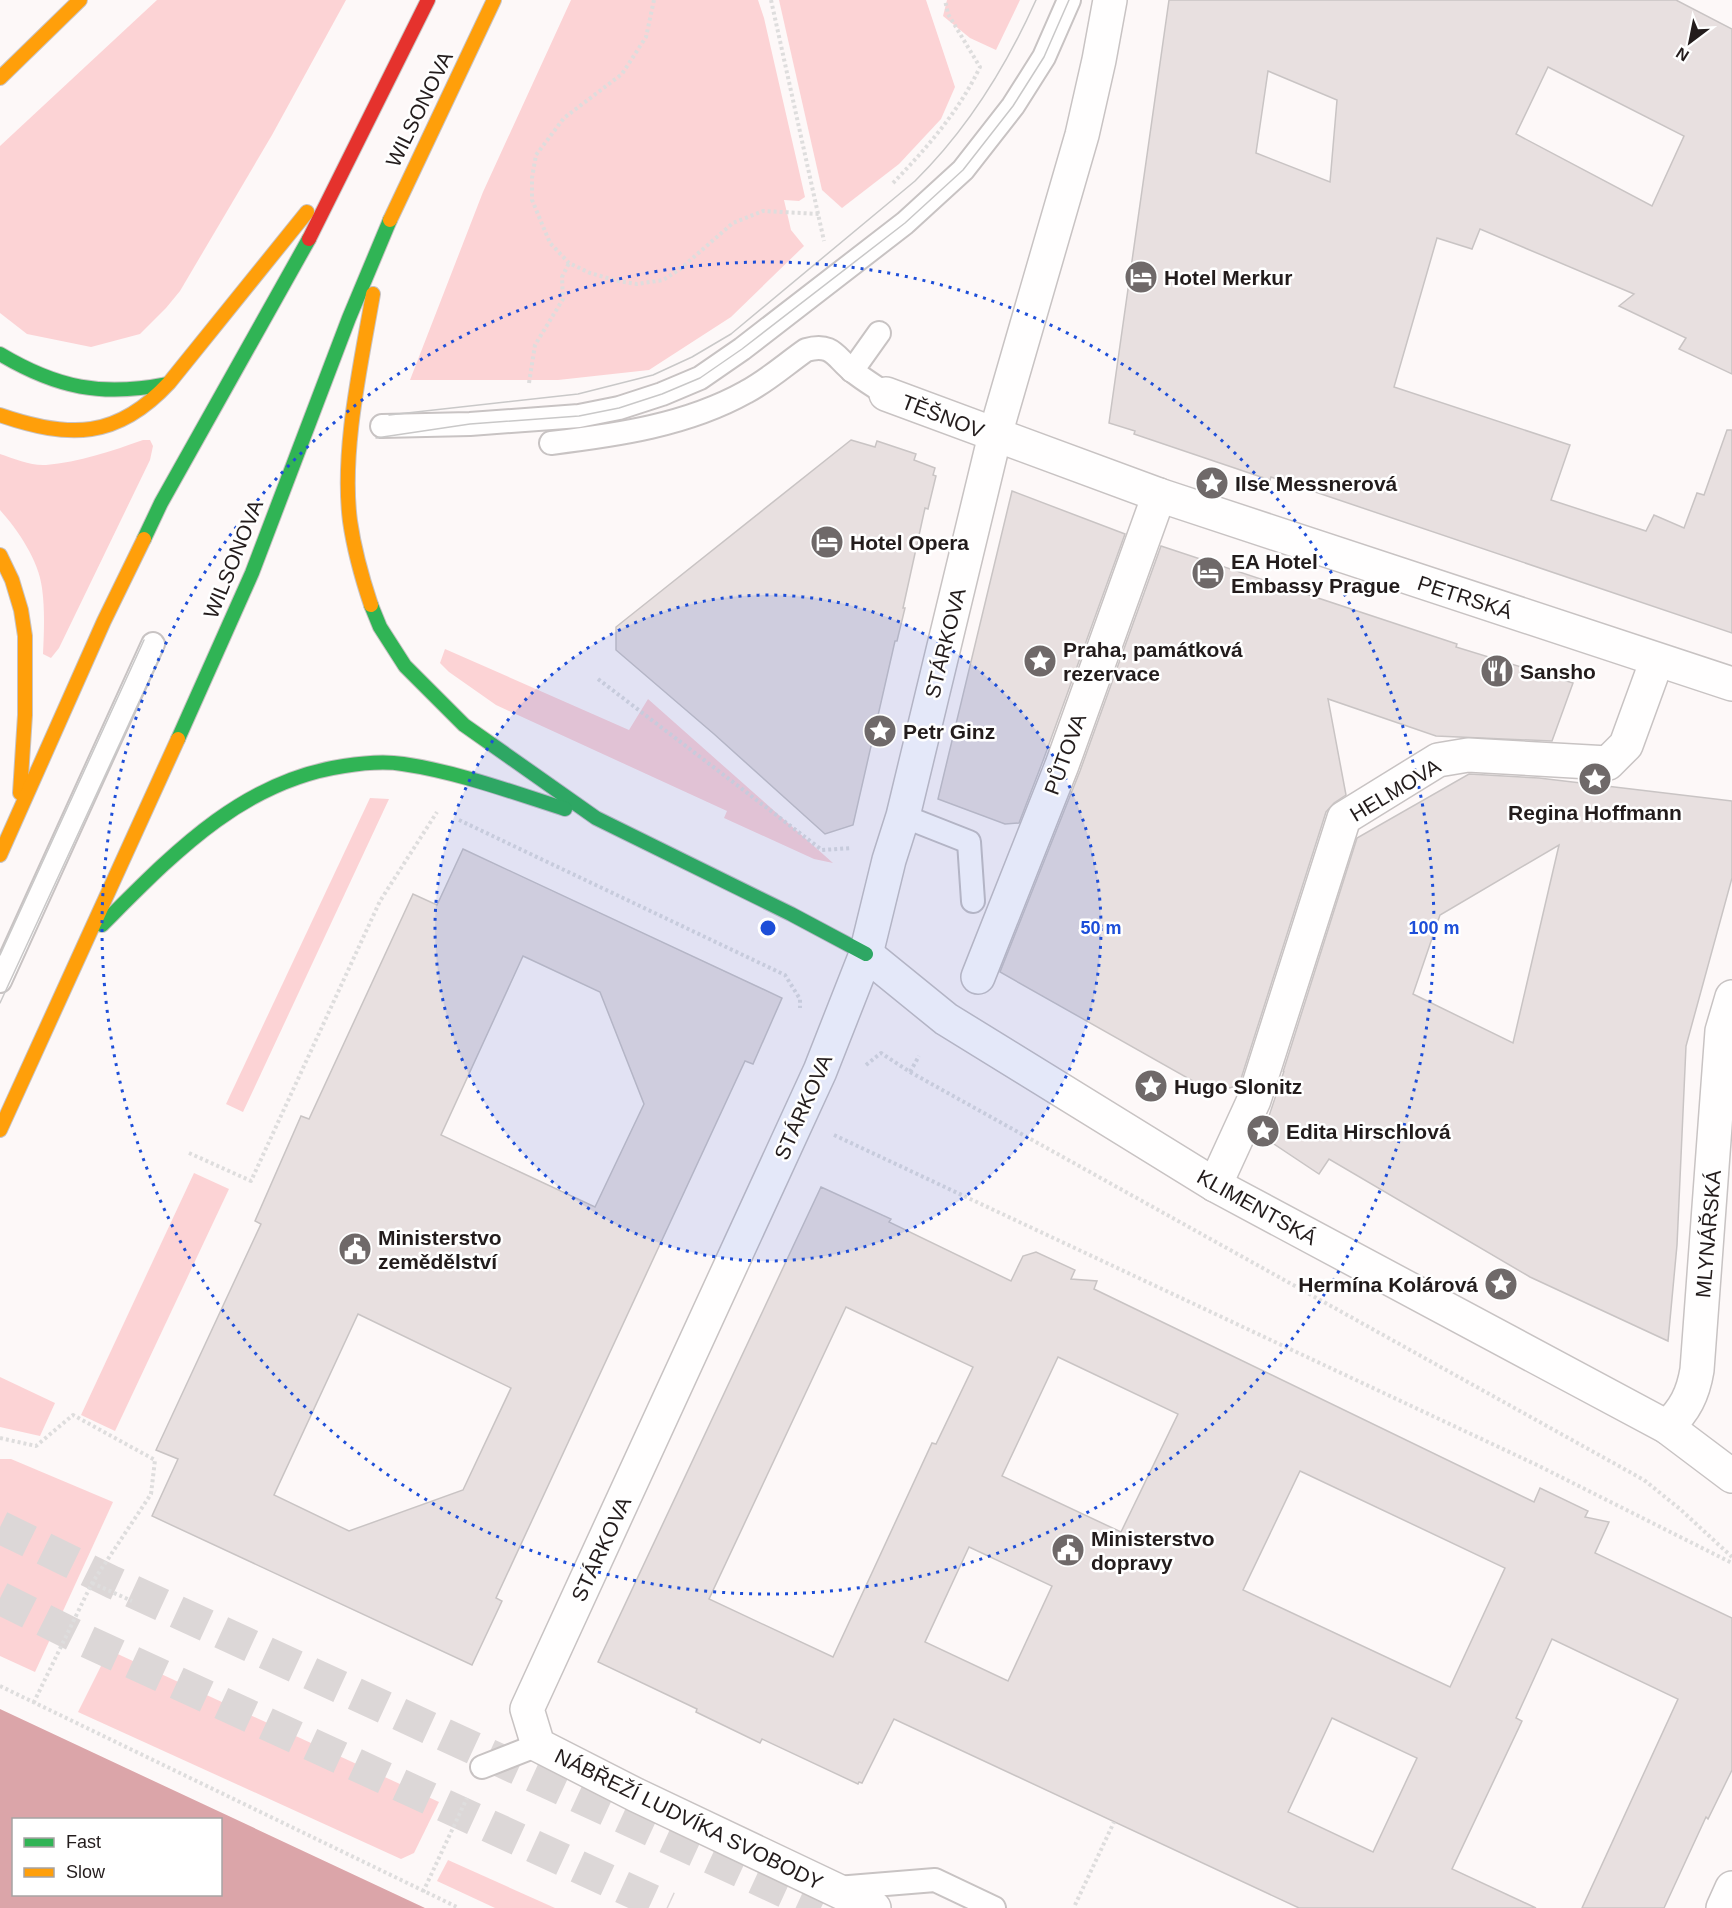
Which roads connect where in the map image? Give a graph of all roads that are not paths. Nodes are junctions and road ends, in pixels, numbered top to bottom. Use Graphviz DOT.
graph roads {
  1 [pos="80,0"];
  2 [pos="428,0"];
  3 [pos="495,0"];
  4 [pos="1069,0"];
  5 [pos="1110,0"];
  6 [pos="0,78"];
  7 [pos="349,161"];
  8 [pos="384,233"];
  9 [pos="879,333"];
  10 [pos="0,354"];
  11 [pos="852,371"];
  12 [pos="167,384"];
  13 [pos="886,394"];
  14 [pos="0,415"];
  15 [pos="382,426"];
  16 [pos="995,435"];
  17 [pos="551,443"];
  18 [pos="1159,495"];
  19 [pos="0,555"];
  20 [pos="153,644"];
  21 [pos="1657,660"];
  22 [pos="1732,684"];
  23 [pos="19,815"];
  24 [pos="903,816"];
  25 [pos="596,818"];
  26 [pos="0,855"];
  27 [pos="973,901"];
  28 [pos="89,938"];
  29 [pos="866,954"];
  30 [pos="978,977"];
  31 [pos="0,981"];
  32 [pos="1732,997"];
  33 [pos="0,1130"];
  34 [pos="1723,1163"];
  35 [pos="1215,1185"];
  36 [pos="1667,1427"];
  37 [pos="1732,1476"];
  38 [pos="538,1746"];
  39 [pos="482,1767"];
  40 [pos="832,1888"];
  41 [pos="1732,1888"];
  42 [pos="874,1908"];
  43 [pos="994,1908"];
  44 [pos="1723,1908"];
  1 -- 6 [label="main road"];
  2 -- 7 [label="main road, WILSONOVA"];
  3 -- 8 [label="main road, WILSONOVA"];
  4 -- 15 [label="lane"];
  5 -- 16 [label="street, TĚŠNOV"];
  7 -- 12 [label="main road"];
  7 -- 23 [label="main road, WILSONOVA"];
  8 -- 25 [label="main road"];
  8 -- 28 [label="main road, WILSONOVA"];
  9 -- 11 [label="lane"];
  10 -- 12 [label="main road"];
  11 -- 13 [label="lane, TĚŠNOV"];
  11 -- 17 [label="lane, TĚŠNOV"];
  12 -- 14 [label="main road"];
  13 -- 16 [label="street, TĚŠNOV"];
  16 -- 18 [label="street, PETRSKÁ"];
  16 -- 24 [label="street, STÁRKOVA"];
  18 -- 21 [label="street, PETRSKÁ"];
  18 -- 30 [label="street, PŮTOVA"];
  19 -- 23 [label="main road"];
  20 -- 31 [label="lane"];
  21 -- 22 [label="street, PETRSKÁ"];
  21 -- 35 [label="street, HELMOVA"];
  23 -- 26 [label="main road, WILSONOVA"];
  24 -- 27 [label="lane"];
  24 -- 29 [label="street, STÁRKOVA"];
  25 -- 28 [label="main road"];
  25 -- 29 [label="main road"];
  28 -- 33 [label="main road, WILSONOVA"];
  29 -- 35 [label="street, KLIMENTSKÁ"];
  29 -- 38 [label="street, STÁRKOVA"];
  32 -- 34 [label="street, MLYNÁŘSKÁ"];
  34 -- 36 [label="street, MLYNÁŘSKÁ"];
  35 -- 36 [label="street, KLIMENTSKÁ"];
  36 -- 37 [label="street, KLIMENTSKÁ"];
  38 -- 39 [label="lane"];
  38 -- 40 [label="street, NÁBŘEŽÍ LUDVÍKA SVOBODY"];
  40 -- 42 [label="street, NÁBŘEŽÍ LUDVÍKA SVOBODY"];
  40 -- 43 [label="lane"];
  41 -- 44 [label="street"];
}
